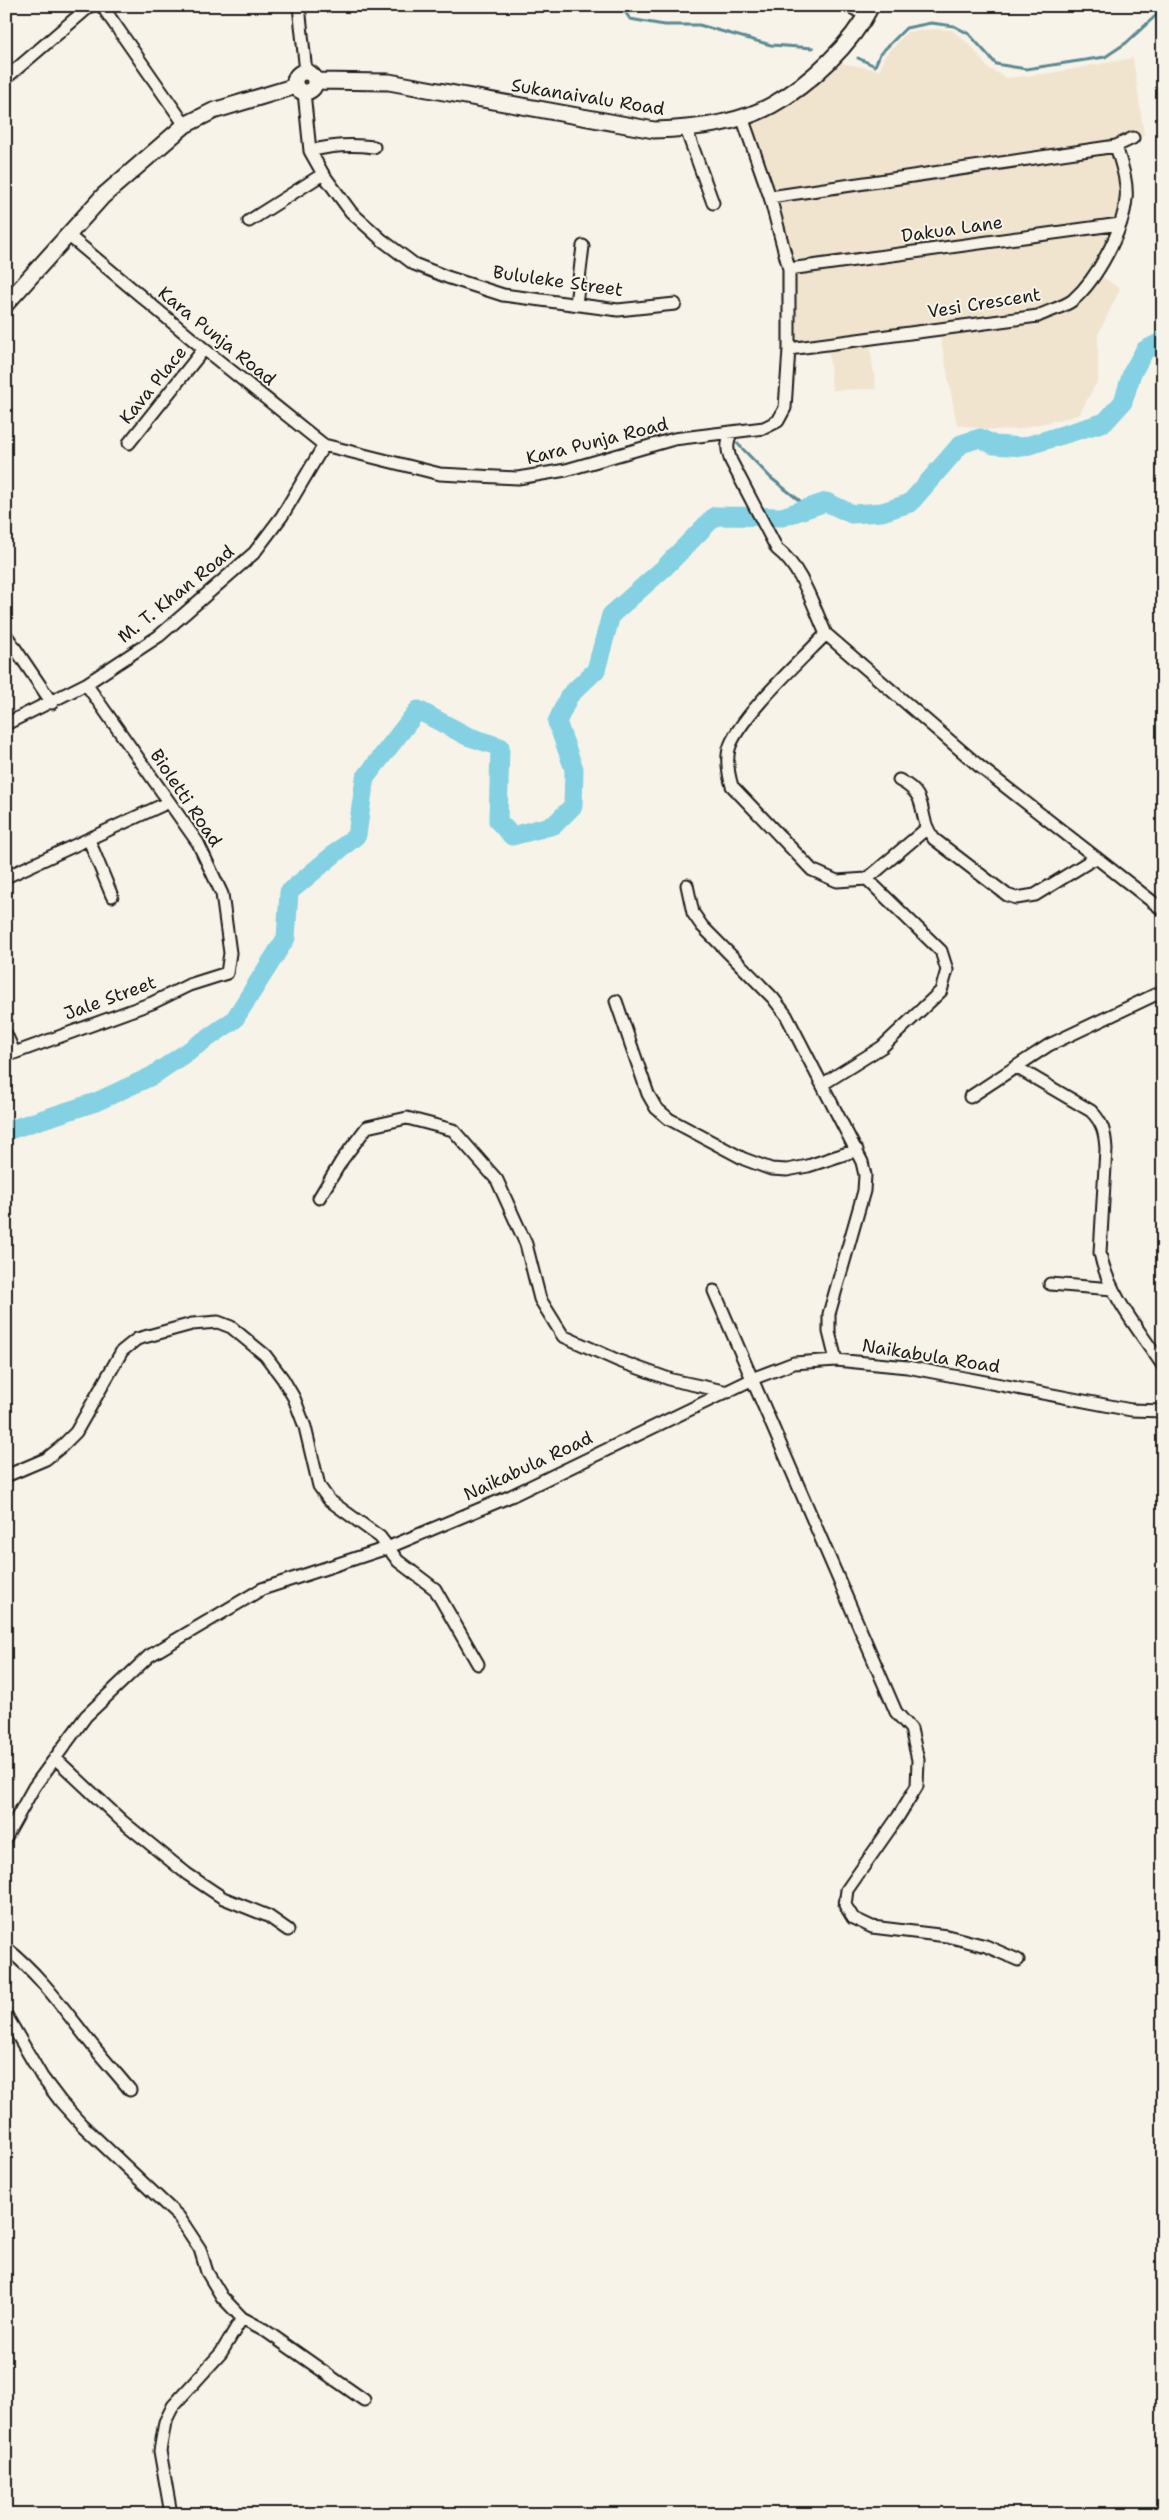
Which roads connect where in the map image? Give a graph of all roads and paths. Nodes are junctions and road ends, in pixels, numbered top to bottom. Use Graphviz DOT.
graph roads {
  1 [pos="90,6"];
  2 [pos="102,6"];
  3 [pos="299,6"];
  4 [pos="849,6"];
  5 [pos="869,11"];
  6 [pos="310,76"];
  7 [pos="6,78"];
  8 [pos="300,89"];
  9 [pos="742,117"];
  10 [pos="185,125"];
  11 [pos="686,129"];
  12 [pos="1133,138"];
  13 [pos="1116,146"];
  14 [pos="374,147"];
  15 [pos="310,151"];
  16 [pos="323,174"];
  17 [pos="770,197"];
  18 [pos="713,203"];
  19 [pos="249,221"];
  20 [pos="1120,224"];
  21 [pos="68,235"];
  22 [pos="583,246"];
  23 [pos="789,269"];
  24 [pos="6,304"];
  25 [pos="576,304"];
  26 [pos="675,304"];
  27 [pos="204,349"];
  28 [pos="789,349"];
  29 [pos="732,432"];
  30 [pos="129,442"];
  31 [pos="324,445"];
  32 [pos="826,634"];
  33 [pos="6,635"];
  34 [pos="86,684"];
  35 [pos="52,703"];
  36 [pos="6,724"];
  37 [pos="900,780"];
  38 [pos="169,802"];
  39 [pos="926,829"];
  40 [pos="89,840"];
  41 [pos="1095,858"];
  42 [pos="6,878"];
  43 [pos="867,879"];
  44 [pos="687,885"];
  45 [pos="112,896"];
  46 [pos="1163,910"];
  47 [pos="227,973"];
  48 [pos="1163,991"];
  49 [pos="616,1001"];
  50 [pos="6,1034"];
  51 [pos="10,1054"];
  52 [pos="1016,1067"];
  53 [pos="822,1084"];
  54 [pos="970,1097"];
  55 [pos="857,1150"];
  56 [pos="319,1198"];
  57 [pos="1050,1284"];
  58 [pos="1113,1289"];
  59 [pos="714,1291"];
  60 [pos="836,1360"];
  61 [pos="1163,1366"];
  62 [pos="753,1379"];
  63 [pos="728,1392"];
  64 [pos="1163,1411"];
  65 [pos="6,1476"];
  66 [pos="387,1548"];
  67 [pos="478,1664"];
  68 [pos="55,1758"];
  69 [pos="6,1837"];
  70 [pos="288,1930"];
  71 [pos="6,1948"];
  72 [pos="1018,1960"];
  73 [pos="6,2015"];
  74 [pos="130,2090"];
  75 [pos="242,2318"];
  76 [pos="364,2400"];
  77 [pos="171,2514"];
  1 -- 7 [label="street"];
  2 -- 10 [label="street"];
  3 -- 6 [label="street"];
  4 -- 5 [label="street"];
  5 -- 9 [label="main road, Sukanaivalu Road"];
  6 -- 8 [label="main road"];
  6 -- 11 [label="main road, Sukanaivalu Road"];
  8 -- 10 [label="main road"];
  8 -- 15 [label="street, Bululeke Street"];
  9 -- 11 [label="main road, Sukanaivalu Road"];
  9 -- 17 [label="street, Kara Punja Road"];
  10 -- 21 [label="main road"];
  11 -- 18 [label="street"];
  12 -- 13 [label="street"];
  13 -- 17 [label="street"];
  13 -- 20 [label="street, Vesi Crescent"];
  14 -- 15 [label="street"];
  15 -- 16 [label="street, Bululeke Street"];
  16 -- 19 [label="street"];
  16 -- 25 [label="street, Bululeke Street"];
  17 -- 23 [label="street, Kara Punja Road"];
  20 -- 23 [label="street, Dakua Lane"];
  20 -- 28 [label="street, Vesi Crescent"];
  21 -- 24 [label="main road"];
  21 -- 27 [label="street, Kara Punja Road"];
  22 -- 25 [label="street"];
  23 -- 28 [label="street, Kara Punja Road"];
  25 -- 26 [label="street, Bululeke Street"];
  27 -- 30 [label="street, Kava Place"];
  27 -- 31 [label="street, Kara Punja Road"];
  28 -- 29 [label="street, Kara Punja Road"];
  29 -- 31 [label="street, Kara Punja Road"];
  29 -- 32 [label="street"];
  31 -- 34 [label="street, M. T. Khan Road"];
  32 -- 41 [label="street"];
  32 -- 43 [label="street"];
  33 -- 35 [label="street"];
  34 -- 35 [label="street, M. T. Khan Road"];
  34 -- 38 [label="street, Bioletti Road"];
  35 -- 36 [label="street, M. T. Khan Road"];
  37 -- 39 [label="street"];
  38 -- 40 [label="street"];
  38 -- 47 [label="street, Bioletti Road"];
  39 -- 41 [label="street"];
  39 -- 43 [label="street"];
  40 -- 42 [label="street"];
  40 -- 45 [label="street"];
  41 -- 46 [label="street"];
  43 -- 53 [label="street"];
  44 -- 53 [label="street"];
  47 -- 51 [label="street, Jale Street"];
  48 -- 52 [label="street"];
  49 -- 55 [label="street"];
  50 -- 51 [label="street"];
  52 -- 54 [label="street"];
  52 -- 58 [label="street"];
  53 -- 55 [label="street"];
  55 -- 60 [label="street"];
  56 -- 63 [label="street"];
  57 -- 58 [label="street"];
  58 -- 61 [label="street"];
  59 -- 62 [label="street"];
  60 -- 62 [label="street, Naikabula Road"];
  60 -- 64 [label="street, Naikabula Road"];
  62 -- 63 [label="street, Naikabula Road"];
  62 -- 72 [label="street"];
  63 -- 66 [label="street, Naikabula Road"];
  65 -- 66 [label="street"];
  66 -- 67 [label="street"];
  66 -- 68 [label="street, Naikabula Road"];
  68 -- 69 [label="street, Naikabula Road"];
  68 -- 70 [label="street"];
  71 -- 74 [label="street"];
  73 -- 75 [label="street"];
  75 -- 76 [label="street"];
  75 -- 77 [label="street"];
}
